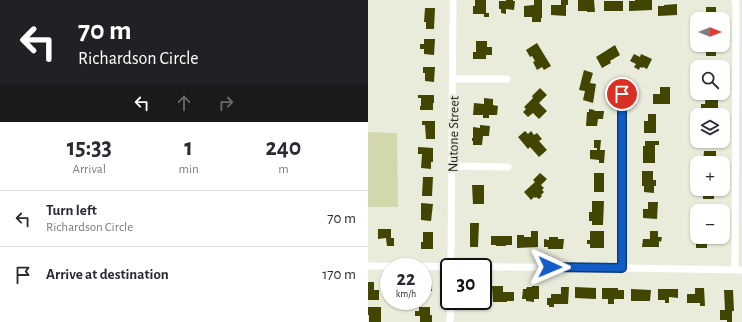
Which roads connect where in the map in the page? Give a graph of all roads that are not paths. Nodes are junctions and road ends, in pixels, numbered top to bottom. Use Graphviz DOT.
graph roads {
  1 [pos="454,0"];
  2 [pos="735,0"];
  3 [pos="453,79"];
  4 [pos="508,79"];
  5 [pos="622,94"];
  6 [pos="452,166"];
  7 [pos="508,167"];
  8 [pos="451,258"];
  9 [pos="368,266"];
  10 [pos="440,266"];
  11 [pos="492,266"];
  12 [pos="622,268"];
  13 [pos="738,269"];
  14 [pos="451,310"];
  15 [pos="450,322"];
  1 -- 3 [label="street, Nutone Street"];
  2 -- 13 [label="street"];
  3 -- 4 [label="street"];
  3 -- 6 [label="street, Nutone Street"];
  5 -- 12 [label="street"];
  6 -- 7 [label="street"];
  6 -- 8 [label="street, Nutone Street"];
  9 -- 10 [label="street"];
  11 -- 12 [label="street"];
  12 -- 13 [label="street"];
  14 -- 15 [label="street"];
}
